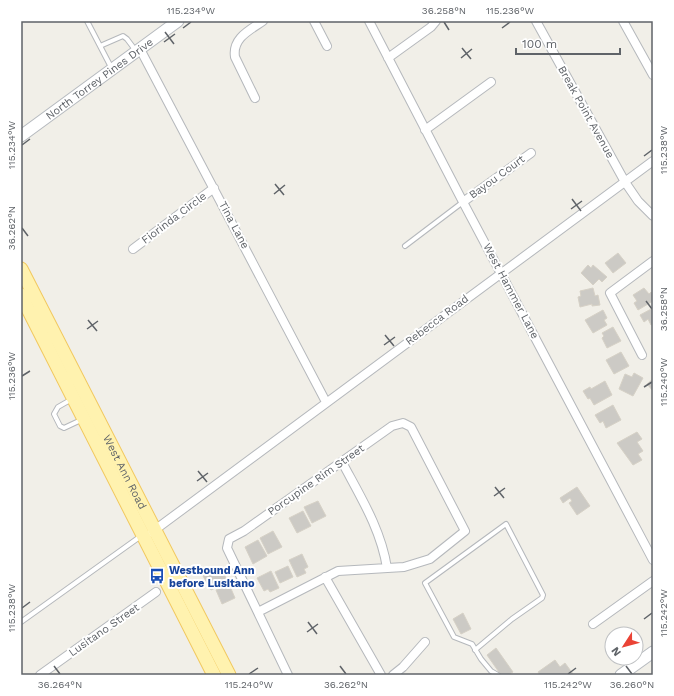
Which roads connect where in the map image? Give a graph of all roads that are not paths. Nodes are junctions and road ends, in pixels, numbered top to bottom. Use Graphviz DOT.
graph roads {
  1 [pos="87,21"];
  2 [pos="178,21"];
  3 [pos="263,21"];
  4 [pos="314,21"];
  5 [pos="369,21"];
  6 [pos="436,21"];
  7 [pos="536,21"];
  8 [pos="623,21"];
  9 [pos="100,46"];
  10 [pos="327,46"];
  11 [pos="138,50"];
  12 [pos="388,58"];
  13 [pos="112,69"];
  14 [pos="653,75"];
  15 [pos="491,82"];
  16 [pos="255,98"];
  17 [pos="426,130"];
  18 [pos="21,136"];
  19 [pos="531,153"];
  20 [pos="653,161"];
  21 [pos="625,182"];
  22 [pos="214,188"];
  23 [pos="463,202"];
  24 [pos="653,216"];
  25 [pos="405,246"];
  26 [pos="133,249"];
  27 [pos="653,261"];
  28 [pos="21,269"];
  29 [pos="501,272"];
  30 [pos="21,295"];
  31 [pos="642,355"];
  32 [pos="62,361"];
  33 [pos="74,398"];
  34 [pos="326,402"];
  35 [pos="84,418"];
  36 [pos="342,462"];
  37 [pos="156,530"];
  38 [pos="143,535"];
  39 [pos="653,560"];
  40 [pos="387,568"];
  41 [pos="325,577"];
  42 [pos="653,581"];
  43 [pos="168,584"];
  44 [pos="156,592"];
  45 [pos="258,612"];
  46 [pos="21,622"];
  47 [pos="593,624"];
  48 [pos="425,642"];
  49 [pos="475,650"];
  50 [pos="653,652"];
  51 [pos="40,675"];
  52 [pos="214,675"];
  53 [pos="229,675"];
  54 [pos="288,675"];
  55 [pos="381,675"];
  56 [pos="393,675"];
  57 [pos="498,675"];
  58 [pos="621,675"];
  1 -- 9 [label="lane"];
  2 -- 11 [label="street, North Torrey Pines Drive"];
  3 -- 16 [label="street"];
  4 -- 10 [label="street"];
  5 -- 12 [label="street, West Hammer Lane"];
  6 -- 12 [label="street"];
  7 -- 21 [label="street, Break Point Avenue"];
  8 -- 14 [label="street"];
  9 -- 11 [label="lane"];
  9 -- 13 [label="lane"];
  11 -- 13 [label="street, North Torrey Pines Drive"];
  11 -- 22 [label="street, Tina Lane"];
  12 -- 17 [label="street, West Hammer Lane"];
  13 -- 18 [label="street, North Torrey Pines Drive"];
  15 -- 17 [label="street"];
  17 -- 23 [label="street, West Hammer Lane"];
  19 -- 23 [label="street, Bayou Court"];
  20 -- 21 [label="street, Rebecca Road"];
  21 -- 24 [label="street, Break Point Avenue"];
  21 -- 29 [label="street, Rebecca Road"];
  22 -- 26 [label="street, Fiorinda Circle"];
  22 -- 34 [label="street, Tina Lane"];
  23 -- 25 [label="lane"];
  23 -- 29 [label="street, West Hammer Lane"];
  27 -- 31 [label="street"];
  28 -- 32 [label="main road, West Ann Road"];
  29 -- 34 [label="street, Rebecca Road"];
  29 -- 39 [label="street, West Hammer Lane"];
  30 -- 32 [label="main road, West Ann Road"];
  32 -- 33 [label="main road, West Ann Road"];
  32 -- 37 [label="main road, West Ann Road"];
  33 -- 35 [label="main road, West Ann Road"];
  33 -- 35 [label="lane"];
  34 -- 37 [label="street, Rebecca Road"];
  35 -- 38 [label="main road, West Ann Road"];
  36 -- 40 [label="street"];
  36 -- 40 [label="street, Porcupine Rim Street"];
  36 -- 45 [label="street, Porcupine Rim Street"];
  37 -- 38 [label="street, Rebecca Road"];
  37 -- 53 [label="main road, West Ann Road"];
  38 -- 43 [label="main road, West Ann Road"];
  38 -- 46 [label="lane"];
  40 -- 41 [label="street"];
  41 -- 45 [label="street"];
  41 -- 55 [label="street"];
  42 -- 47 [label="street"];
  43 -- 44 [label="lane, Lusitano Street"];
  43 -- 52 [label="main road, West Ann Road"];
  44 -- 51 [label="street, Lusitano Street"];
  45 -- 54 [label="street"];
  48 -- 56 [label="street"];
  49 -- 49 [label="lane"];
  49 -- 57 [label="lane"];
  50 -- 58 [label="street"];
}
